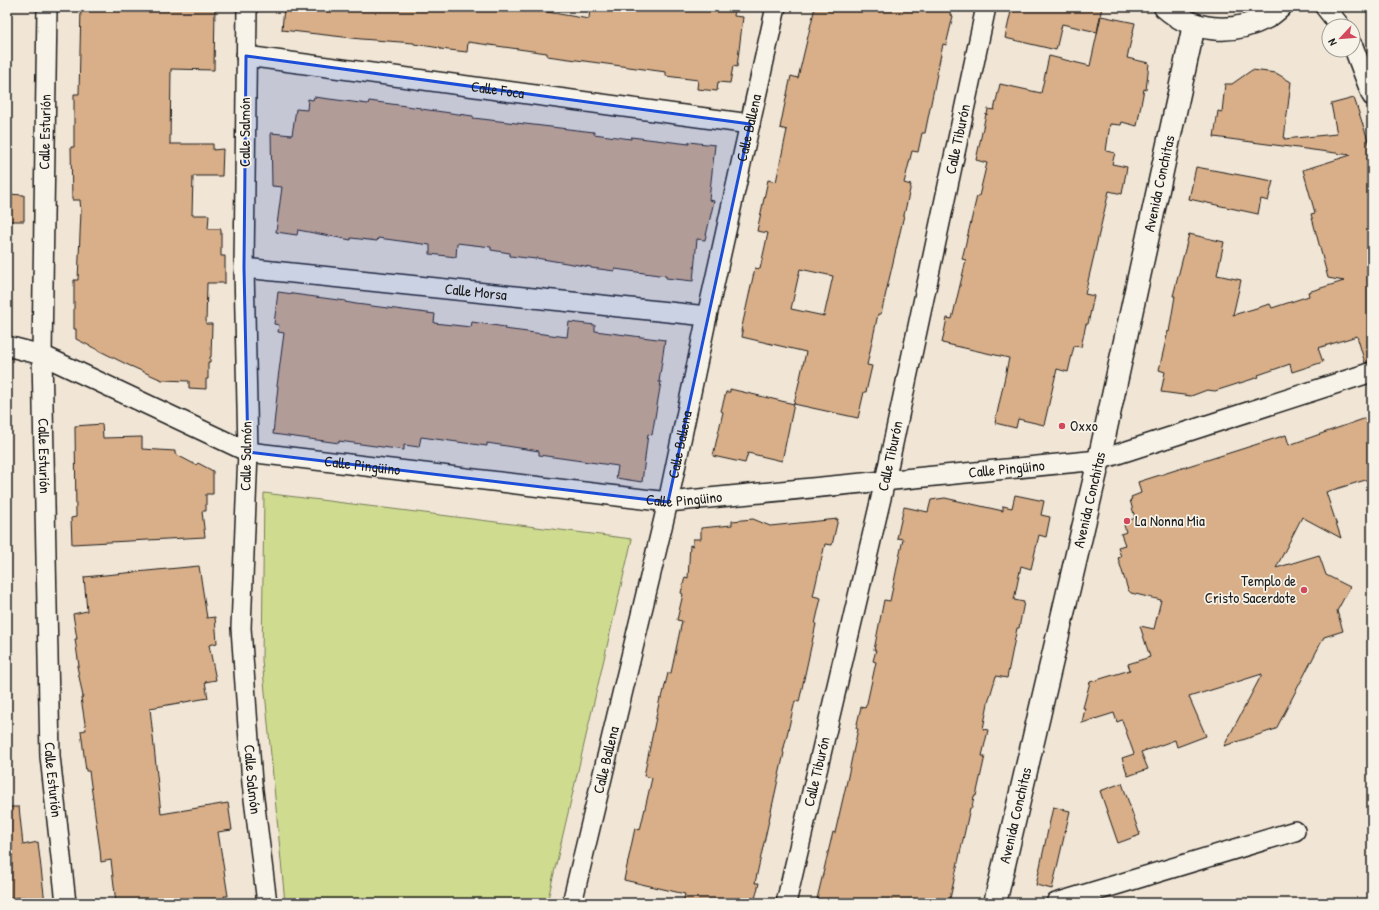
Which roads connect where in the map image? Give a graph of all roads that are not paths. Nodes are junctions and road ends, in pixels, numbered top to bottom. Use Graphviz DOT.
graph roads {
  1 [pos="47,7"];
  2 [pos="247,7"];
  3 [pos="776,7"];
  4 [pos="986,7"];
  5 [pos="1165,7"];
  6 [pos="1280,7"];
  7 [pos="1325,7"];
  8 [pos="1334,18"];
  9 [pos="1194,25"];
  10 [pos="246,56"];
  11 [pos="1358,58"];
  12 [pos="1372,96"];
  13 [pos="750,124"];
  14 [pos="244,268"];
  15 [pos="707,316"];
  16 [pos="7,346"];
  17 [pos="42,355"];
  18 [pos="1372,372"];
  19 [pos="248,452"];
  20 [pos="1099,460"];
  21 [pos="885,481"];
  22 [pos="668,502"];
  23 [pos="1295,831"];
  24 [pos="66,903"];
  25 [pos="267,903"];
  26 [pos="572,903"];
  27 [pos="786,903"];
  28 [pos="995,903"];
  29 [pos="1056,903"];
  1 -- 17 [label="street, Calle Esturión"];
  2 -- 10 [label="street, Calle Salmón"];
  3 -- 13 [label="street, Calle Ballena"];
  4 -- 21 [label="street, Calle Tiburón"];
  5 -- 9 [label="street"];
  6 -- 9 [label="street"];
  7 -- 8 [label="street"];
  9 -- 20 [label="street, Avenida Conchitas"];
  10 -- 13 [label="street, Calle Foca"];
  10 -- 14 [label="street, Calle Salmón"];
  11 -- 12 [label="street"];
  13 -- 15 [label="street, Calle Ballena"];
  14 -- 15 [label="street, Calle Morsa"];
  14 -- 19 [label="street, Calle Salmón"];
  15 -- 22 [label="street, Calle Ballena"];
  16 -- 17 [label="street, Calle Pingüino"];
  17 -- 19 [label="street, Calle Pingüino"];
  17 -- 24 [label="street, Calle Esturión"];
  18 -- 20 [label="street, Calle Pingüino"];
  19 -- 22 [label="street, Calle Pingüino"];
  19 -- 25 [label="street, Calle Salmón"];
  20 -- 21 [label="street, Calle Pingüino"];
  20 -- 28 [label="street, Avenida Conchitas"];
  21 -- 22 [label="street, Calle Pingüino"];
  21 -- 27 [label="street, Calle Tiburón"];
  22 -- 26 [label="street, Calle Ballena"];
  23 -- 29 [label="street"];
}
